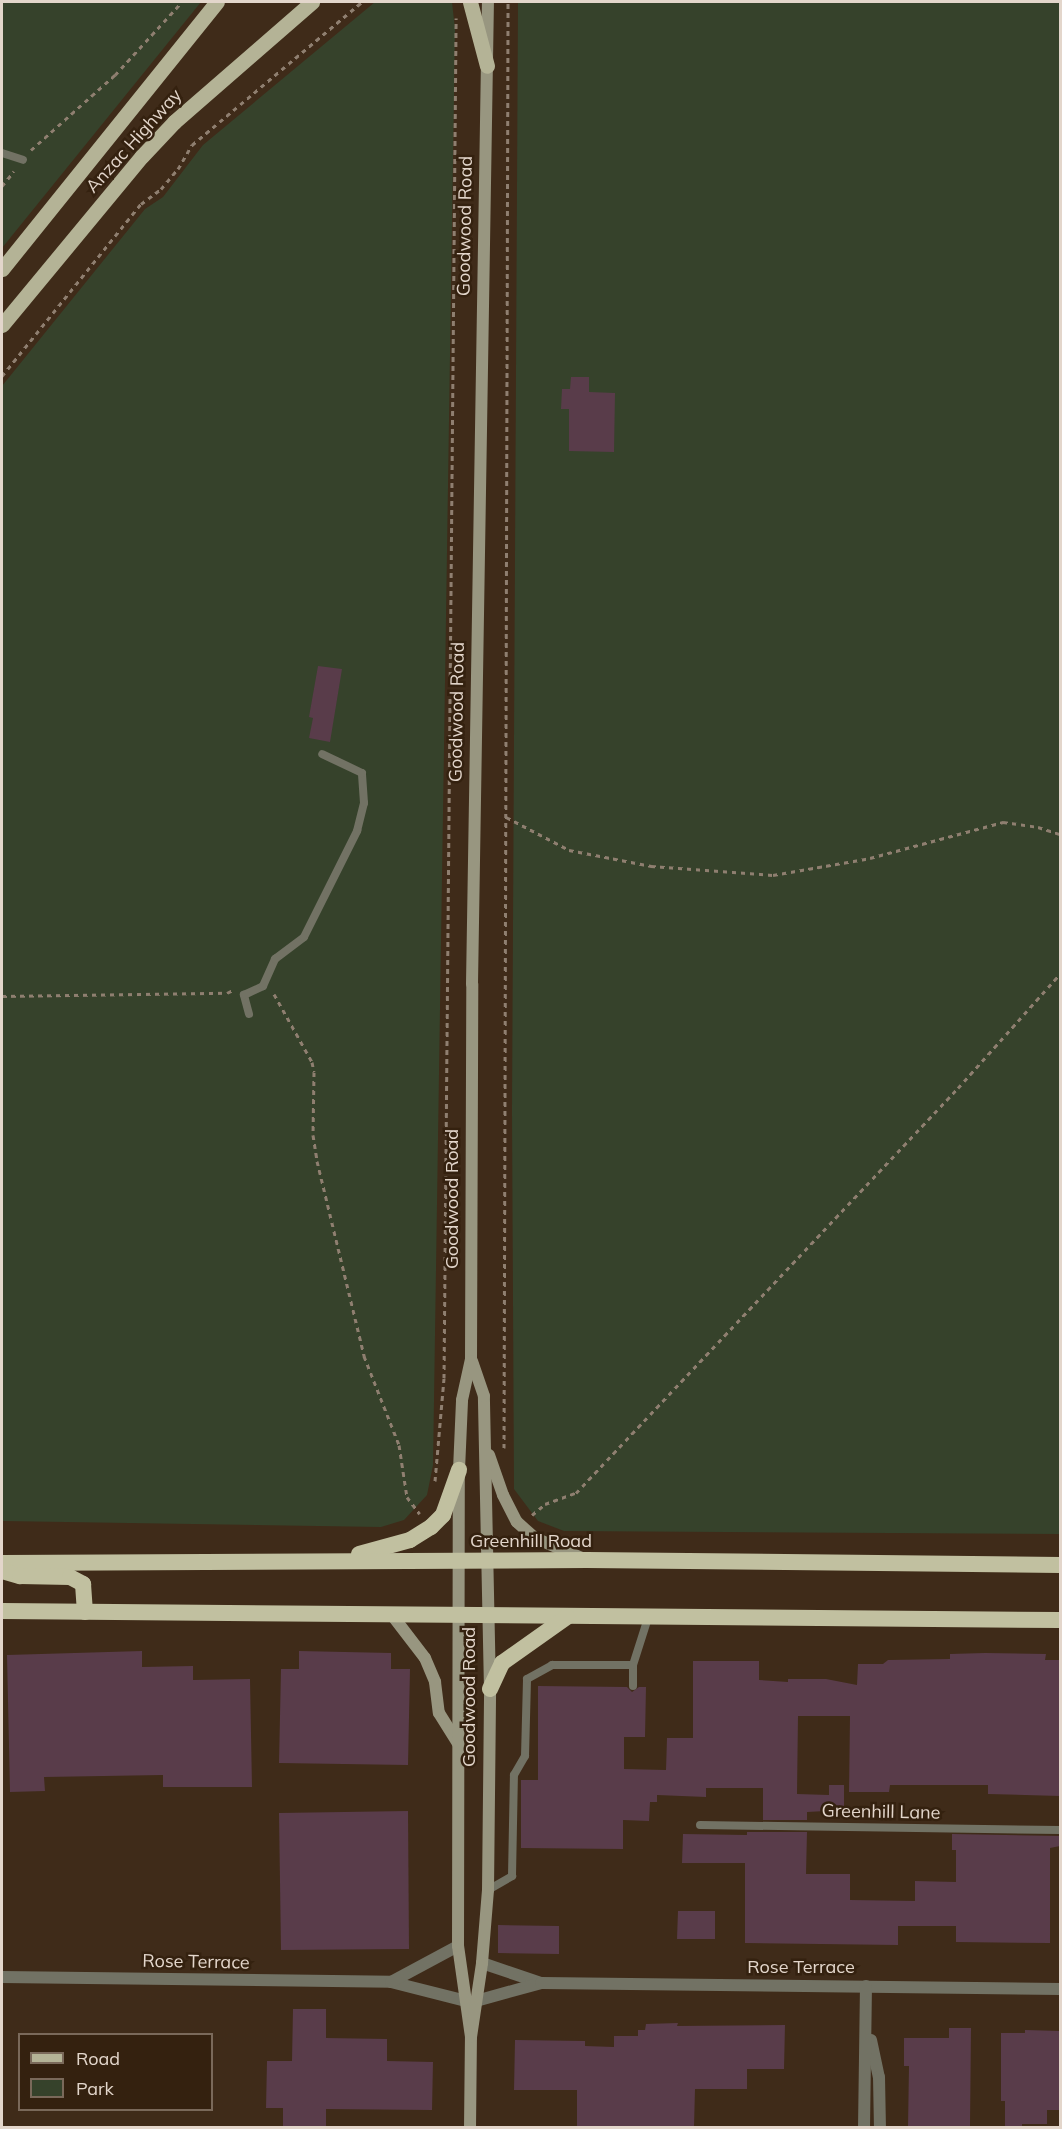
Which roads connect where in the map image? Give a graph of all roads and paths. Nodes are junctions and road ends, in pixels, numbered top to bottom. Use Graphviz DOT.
graph roads {
  1 [pos="182,2"];
  2 [pos="217,2"];
  3 [pos="312,2"];
  4 [pos="362,2"];
  5 [pos="470,2"];
  6 [pos="488,2"];
  7 [pos="508,2"];
  8 [pos="455,10"];
  9 [pos="487,66"];
  10 [pos="2,153"];
  11 [pos="23,160"];
  12 [pos="2,186"];
  13 [pos="2,269"];
  14 [pos="2,325"];
  15 [pos="2,376"];
  16 [pos="322,754"];
  17 [pos="506,817"];
  18 [pos="1060,834"];
  19 [pos="1060,974"];
  20 [pos="263,986"];
  21 [pos="2,996"];
  22 [pos="249,1014"];
  23 [pos="471,1359"];
  24 [pos="485,1442"];
  25 [pos="504,1449"];
  26 [pos="459,1470"];
  27 [pos="435,1485"];
  28 [pos="425,1508"];
  29 [pos="525,1521"];
  30 [pos="459,1560"];
  31 [pos="488,1560"];
  32 [pos="587,1560"];
  33 [pos="326,1561"];
  34 [pos="2,1563"];
  35 [pos="1060,1565"];
  36 [pos="2,1571"];
  37 [pos="2,1611"];
  38 [pos="85,1612"];
  39 [pos="392,1616"];
  40 [pos="459,1616"];
  41 [pos="489,1616"];
  42 [pos="567,1617"];
  43 [pos="648,1618"];
  44 [pos="1060,1620"];
  45 [pos="633,1665"];
  46 [pos="633,1686"];
  47 [pos="490,1689"];
  48 [pos="459,1745"];
  49 [pos="700,1824"];
  50 [pos="1060,1830"];
  51 [pos="488,1890"];
  52 [pos="458,1946"];
  53 [pos="482,1963"];
  54 [pos="2,1977"];
  55 [pos="391,1982"];
  56 [pos="542,1983"];
  57 [pos="866,1986"];
  58 [pos="1060,1989"];
  59 [pos="471,2001"];
  60 [pos="867,2025"];
  61 [pos="470,2127"];
  62 [pos="864,2127"];
  63 [pos="880,2127"];
  1 -- 11 [label="path"];
  2 -- 13 [label="main road, Anzac Highway"];
  3 -- 14 [label="main road, Anzac Highway"];
  4 -- 15 [label="path"];
  5 -- 9 [label="main road, Goodwood Road"];
  6 -- 9 [label="main road, Goodwood Road"];
  7 -- 17 [label="path"];
  8 -- 27 [label="path"];
  9 -- 23 [label="main road, Goodwood Road"];
  10 -- 11 [label="lane"];
  11 -- 12 [label="path"];
  16 -- 20 [label="lane"];
  17 -- 18 [label="path"];
  17 -- 25 [label="path"];
  19 -- 29 [label="path"];
  20 -- 21 [label="path"];
  20 -- 22 [label="lane"];
  20 -- 28 [label="path"];
  23 -- 24 [label="main road, Goodwood Road"];
  23 -- 26 [label="main road, Goodwood Road"];
  24 -- 31 [label="main road, Goodwood Road"];
  24 -- 32 [label="main road"];
  26 -- 30 [label="main road, Goodwood Road"];
  26 -- 33 [label="highway"];
  30 -- 31 [label="highway, Greenhill Road"];
  30 -- 33 [label="highway, Greenhill Road"];
  30 -- 40 [label="main road, Goodwood Road"];
  31 -- 32 [label="highway, Greenhill Road"];
  31 -- 41 [label="main road, Goodwood Road"];
  32 -- 35 [label="highway, Greenhill Road"];
  33 -- 34 [label="highway, Greenhill Road"];
  36 -- 38 [label="highway"];
  37 -- 38 [label="highway"];
  38 -- 39 [label="highway"];
  39 -- 40 [label="highway"];
  39 -- 48 [label="main road"];
  40 -- 41 [label="highway"];
  40 -- 48 [label="main road, Goodwood Road"];
  41 -- 42 [label="highway"];
  41 -- 47 [label="main road, Goodwood Road"];
  42 -- 43 [label="highway"];
  42 -- 47 [label="highway"];
  43 -- 44 [label="highway"];
  43 -- 45 [label="lane"];
  45 -- 46 [label="lane"];
  45 -- 51 [label="lane"];
  47 -- 51 [label="main road, Goodwood Road"];
  48 -- 52 [label="main road, Goodwood Road"];
  49 -- 50 [label="lane, Greenhill Lane"];
  51 -- 53 [label="main road, Goodwood Road"];
  52 -- 55 [label="street, Rose Terrace"];
  52 -- 59 [label="main road, Goodwood Road"];
  53 -- 56 [label="street, Rose Terrace"];
  53 -- 59 [label="main road, Goodwood Road"];
  54 -- 55 [label="street, Rose Terrace"];
  55 -- 59 [label="street, Rose Terrace"];
  56 -- 57 [label="street, Rose Terrace"];
  56 -- 59 [label="street, Rose Terrace"];
  57 -- 58 [label="street, Rose Terrace"];
  57 -- 60 [label="street"];
  59 -- 61 [label="main road, Goodwood Road"];
  60 -- 62 [label="street"];
  60 -- 63 [label="street"];
}
